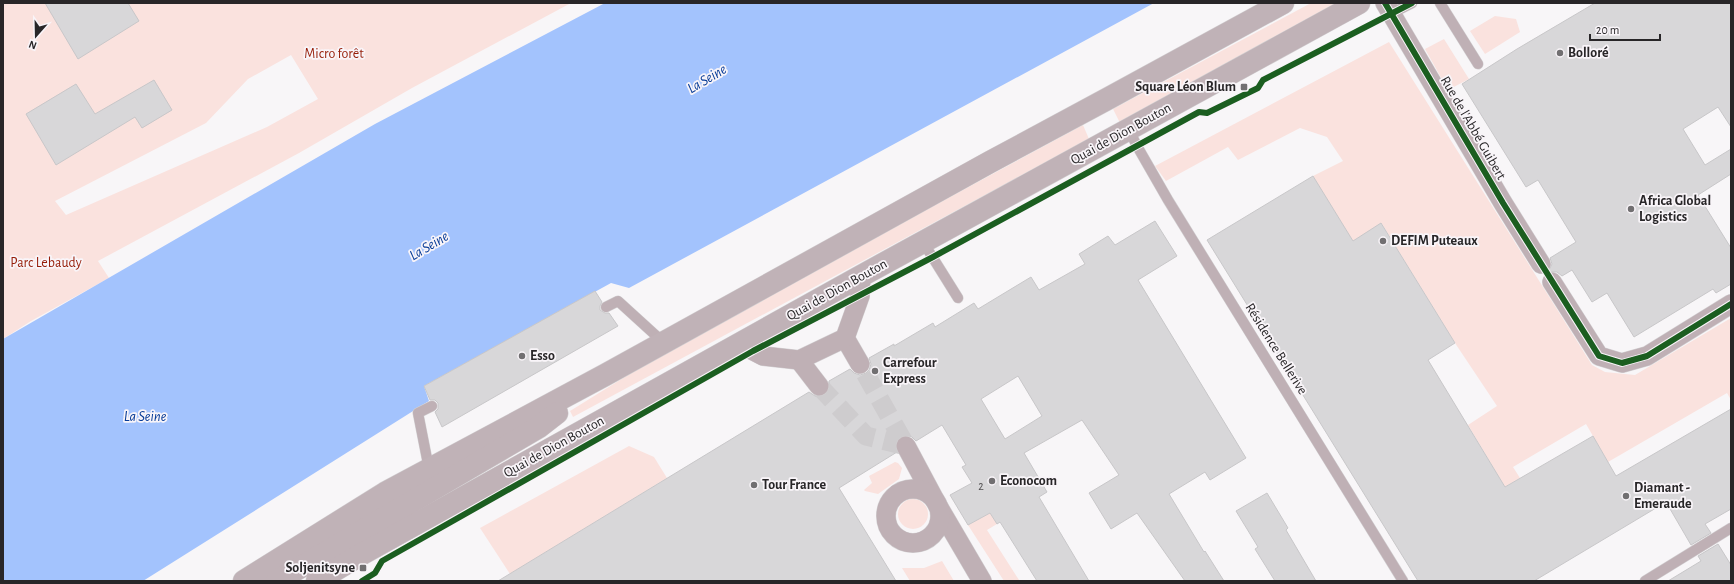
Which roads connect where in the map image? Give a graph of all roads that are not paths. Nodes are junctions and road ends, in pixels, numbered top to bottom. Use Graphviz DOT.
graph roads {
  1 [pos="1283,3"];
  2 [pos="1359,3"];
  3 [pos="1412,3"];
  4 [pos="1440,3"];
  5 [pos="1388,8"];
  6 [pos="1478,64"];
  7 [pos="1129,130"];
  8 [pos="923,242"];
  9 [pos="1541,264"];
  10 [pos="860,276"];
  11 [pos="1552,282"];
  12 [pos="958,298"];
  13 [pos="1731,304"];
  14 [pos="606,307"];
  15 [pos="845,338"];
  16 [pos="663,342"];
  17 [pos="740,344"];
  18 [pos="799,360"];
  19 [pos="860,364"];
  20 [pos="605,375"];
  21 [pos="819,386"];
  22 [pos="432,406"];
  23 [pos="906,446"];
  24 [pos="430,469"];
  25 [pos="1731,528"];
  26 [pos="244,581"];
  27 [pos="277,581"];
  28 [pos="317,581"];
  29 [pos="982,581"];
  30 [pos="1403,581"];
  31 [pos="1645,581"];
  1 -- 16 [label="main road, Quai de Dion Bouton"];
  2 -- 7 [label="main road, Quai de Dion Bouton"];
  3 -- 5 [label="lane"];
  4 -- 6 [label="lane"];
  5 -- 9 [label="street, Rue de l'Abbé Guibert"];
  7 -- 8 [label="main road, Quai de Dion Bouton"];
  7 -- 30 [label="lane, Résidence Bellerive"];
  8 -- 10 [label="main road, Quai de Dion Bouton"];
  8 -- 12 [label="lane"];
  10 -- 15 [label="street"];
  10 -- 17 [label="main road, Quai de Dion Bouton"];
  11 -- 13 [label="street"];
  14 -- 16 [label="lane"];
  15 -- 18 [label="street"];
  15 -- 19 [label="street"];
  16 -- 20 [label="main road, Quai de Dion Bouton"];
  17 -- 18 [label="street"];
  17 -- 28 [label="main road, Quai de Dion Bouton"];
  18 -- 21 [label="street"];
  20 -- 24 [label="main road, Quai de Dion Bouton"];
  20 -- 27 [label="main road, Quai de Dion Bouton"];
  22 -- 24 [label="lane"];
  23 -- 29 [label="street"];
  24 -- 26 [label="main road, Quai de Dion Bouton"];
  25 -- 31 [label="lane"];
}
